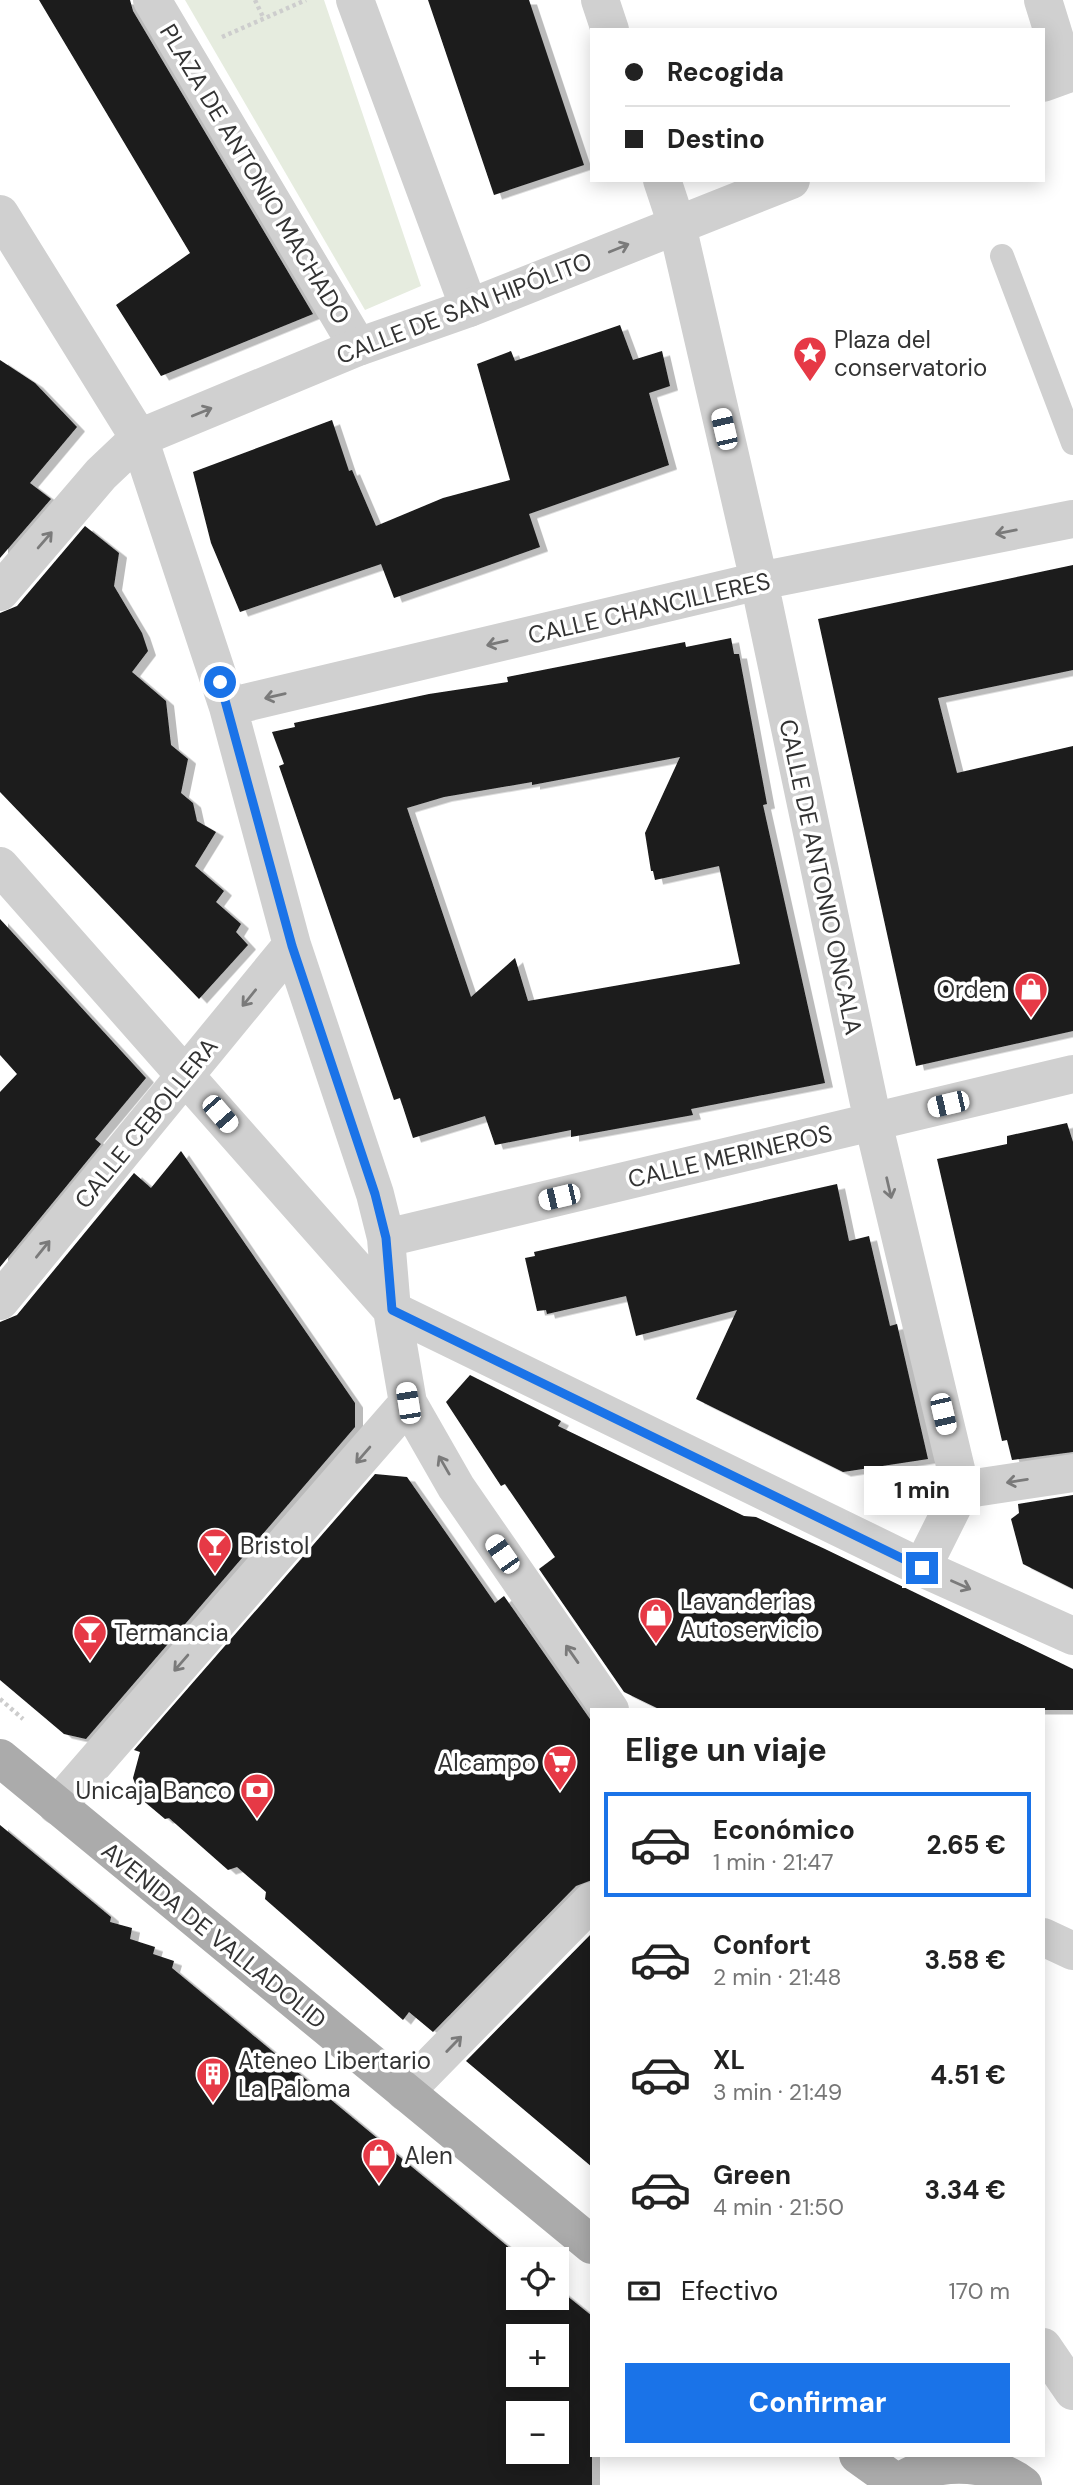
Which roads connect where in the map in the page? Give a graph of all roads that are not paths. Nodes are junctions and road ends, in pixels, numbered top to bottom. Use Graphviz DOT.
graph roads {
  1 [pos="152,0"];
  2 [pos="355,0"];
  3 [pos="600,0"];
  4 [pos="1042,0"];
  5 [pos="610,28"];
  6 [pos="1061,77"];
  7 [pos="663,182"];
  8 [pos="786,182"];
  9 [pos="0,214"];
  10 [pos="677,225"];
  11 [pos="1002,256"];
  12 [pos="469,308"];
  13 [pos="358,347"];
  14 [pos="139,438"];
  15 [pos="1073,443"];
  16 [pos="1073,519"];
  17 [pos="759,582"];
  18 [pos="0,592"];
  19 [pos="228,707"];
  20 [pos="0,866"];
  21 [pos="292,946"];
  22 [pos="1073,1074"];
  23 [pos="186,1075"];
  24 [pos="873,1122"];
  25 [pos="386,1238"];
  26 [pos="0,1301"];
  27 [pos="392,1310"];
  28 [pos="408,1403"];
  29 [pos="1073,1473"];
  30 [pos="961,1490"];
  31 [pos="922,1568"];
  32 [pos="1073,1636"];
  33 [pos="609,1708"];
  34 [pos="0,1758"];
  35 [pos="57,1806"];
  36 [pos="590,1903"];
  37 [pos="1045,1938"];
  38 [pos="1073,1951"];
  39 [pos="405,2092"];
  40 [pos="590,2243"];
  41 [pos="1045,2350"];
  42 [pos="1073,2391"];
  43 [pos="861,2457"];
  44 [pos="896,2484"];
  45 [pos="1023,2485"];
  1 -- 13 [label="street, PLAZA DE ANTONIO MACHADO"];
  2 -- 12 [label="street"];
  3 -- 5 [label="street"];
  4 -- 6 [label="street"];
  7 -- 10 [label="street, CALLE DE ANTONIO ONCALA"];
  8 -- 10 [label="street, CALLE DE SAN HIPÓLITO"];
  9 -- 14 [label="street"];
  12 -- 10 [label="street, CALLE DE SAN HIPÓLITO, one-way"];
  10 -- 17 [label="street, CALLE DE ANTONIO ONCALA"];
  11 -- 15 [label="lane"];
  12 -- 13 [label="street, CALLE DE SAN HIPÓLITO"];
  14 -- 13 [label="street, CALLE DE SAN HIPÓLITO, one-way"];
  18 -- 14 [label="street, one-way"];
  14 -- 19 [label="street"];
  16 -- 17 [label="street, CALLE CHANCILLERES, one-way"];
  17 -- 19 [label="street, CALLE CHANCILLERES, one-way"];
  17 -- 24 [label="street, CALLE DE ANTONIO ONCALA"];
  19 -- 21 [label="street"];
  20 -- 23 [label="street"];
  21 -- 23 [label="street, CALLE CEBOLLERA, one-way"];
  21 -- 25 [label="street"];
  22 -- 24 [label="street, CALLE MERINEROS"];
  26 -- 23 [label="street, CALLE CEBOLLERA, one-way"];
  23 -- 27 [label="street"];
  24 -- 25 [label="street, CALLE MERINEROS"];
  24 -- 30 [label="street, CALLE DE ANTONIO ONCALA, one-way"];
  25 -- 27 [label="street"];
  27 -- 28 [label="street"];
  27 -- 31 [label="street"];
  33 -- 28 [label="street, one-way"];
  28 -- 35 [label="street, one-way"];
  29 -- 30 [label="street, one-way"];
  30 -- 31 [label="street"];
  31 -- 32 [label="street, one-way"];
  34 -- 35 [label="main road, AVENIDA DE VALLADOLID"];
  35 -- 39 [label="main road, AVENIDA DE VALLADOLID"];
  39 -- 36 [label="street, one-way"];
  37 -- 38 [label="street"];
  39 -- 40 [label="main road, AVENIDA DE VALLADOLID"];
  41 -- 42 [label="street"];
  43 -- 44 [label="main road"];
  44 -- 45 [label="main road"];
}
